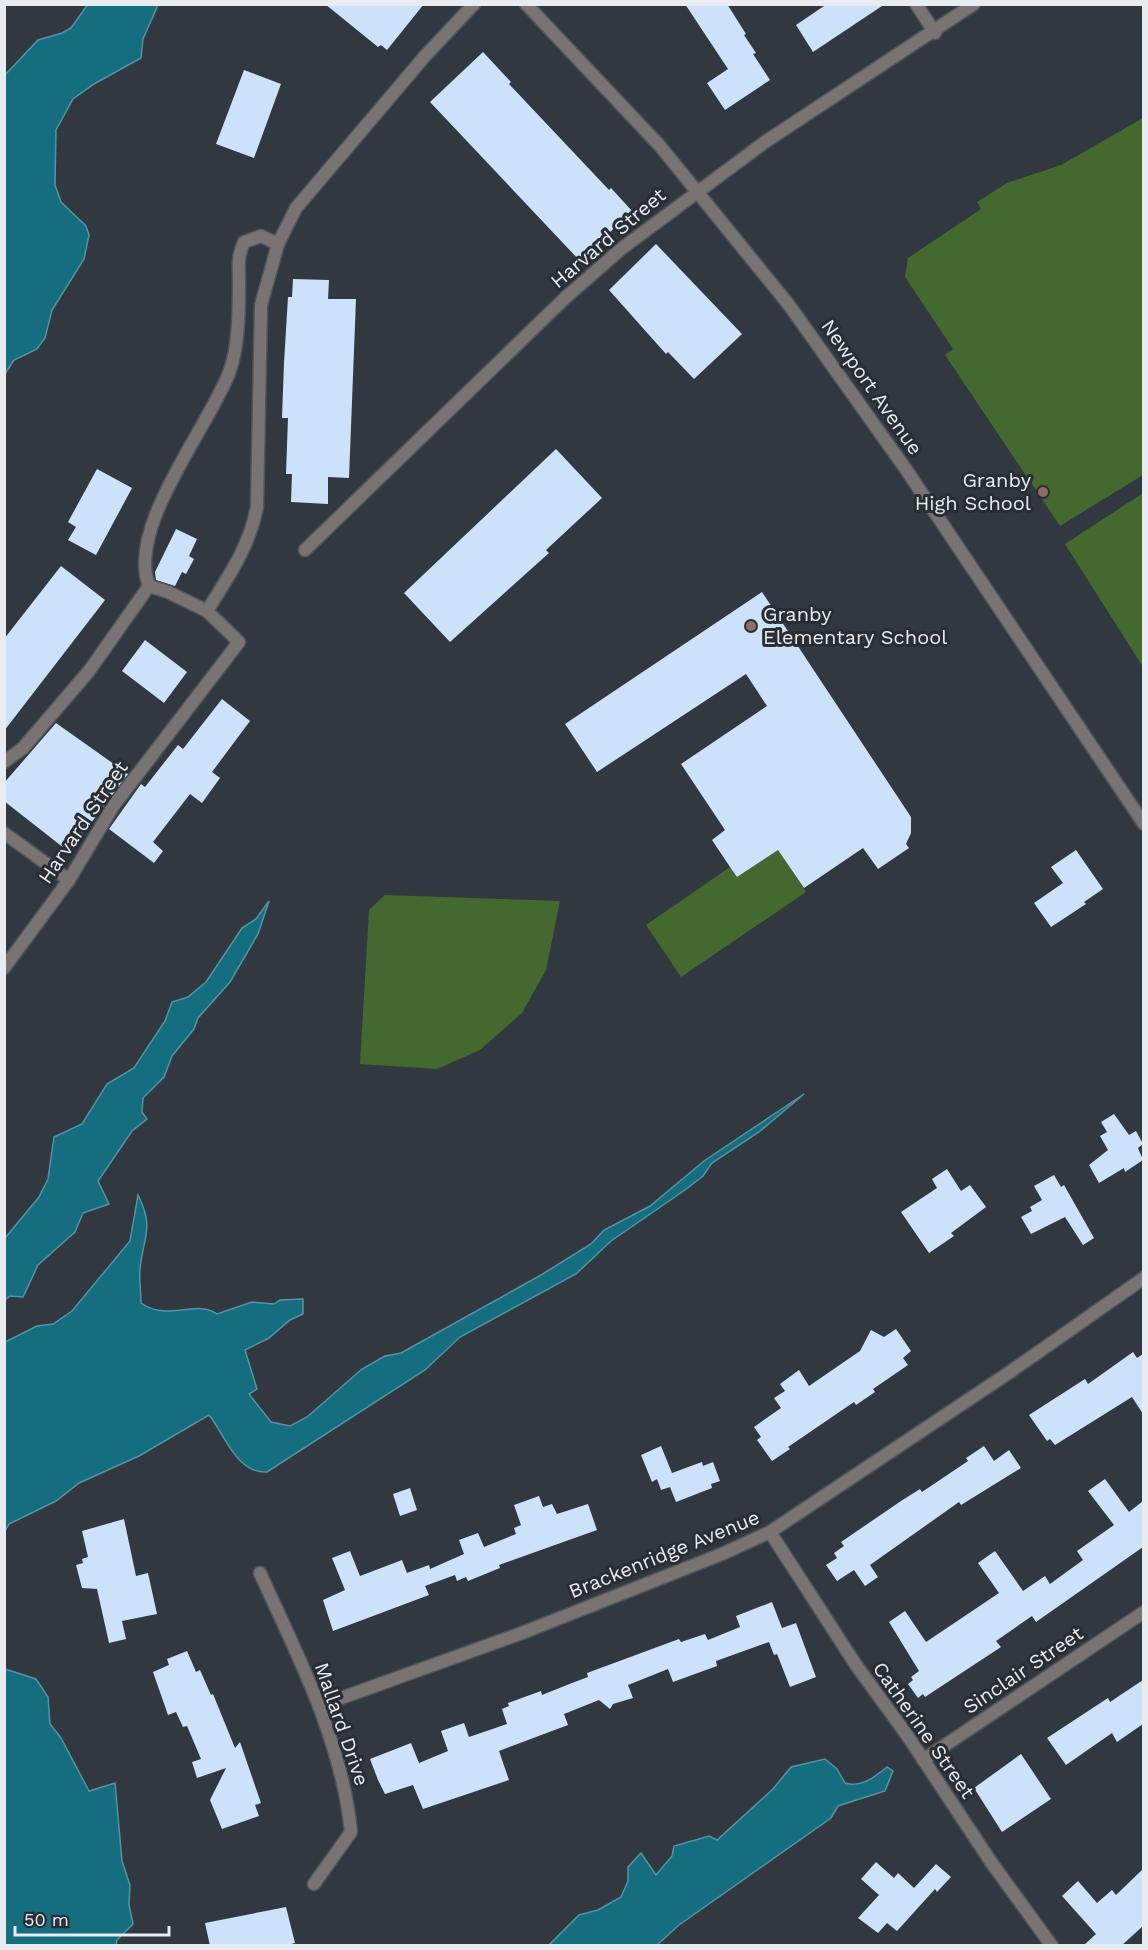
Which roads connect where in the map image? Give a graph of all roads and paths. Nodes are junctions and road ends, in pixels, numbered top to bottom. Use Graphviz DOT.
graph roads {
  1 [pos="474,4"];
  2 [pos="526,4"];
  3 [pos="916,4"];
  4 [pos="974,4"];
  5 [pos="935,33"];
  6 [pos="698,190"];
  7 [pos="278,244"];
  8 [pos="305,550"];
  9 [pos="149,586"];
  10 [pos="207,611"];
  11 [pos="4,762"];
  12 [pos="1143,824"];
  13 [pos="4,833"];
  14 [pos="69,880"];
  15 [pos="4,968"];
  16 [pos="1143,1278"];
  17 [pos="770,1532"];
  18 [pos="260,1574"];
  19 [pos="1143,1612"];
  20 [pos="319,1706"];
  21 [pos="923,1760"];
  22 [pos="314,1884"];
  23 [pos="1052,1946"];
  1 -- 7 [label="street"];
  2 -- 6 [label="street, Newport Avenue"];
  3 -- 5 [label="street"];
  4 -- 5 [label="street, Harvard Street"];
  5 -- 6 [label="street, Harvard Street"];
  6 -- 8 [label="street, Harvard Street"];
  6 -- 12 [label="street, Newport Avenue"];
  7 -- 9 [label="street"];
  7 -- 10 [label="street"];
  9 -- 10 [label="street"];
  9 -- 11 [label="street"];
  10 -- 14 [label="street, Harvard Street"];
  13 -- 14 [label="street"];
  14 -- 15 [label="street, Harvard Street"];
  16 -- 17 [label="street, Brackenridge Avenue"];
  17 -- 20 [label="street, Brackenridge Avenue"];
  17 -- 21 [label="street, Catherine Street"];
  18 -- 20 [label="street, Mallard Drive"];
  19 -- 21 [label="street, Sinclair Street"];
  20 -- 22 [label="street, Mallard Drive"];
  21 -- 23 [label="street, Catherine Street"];
}
